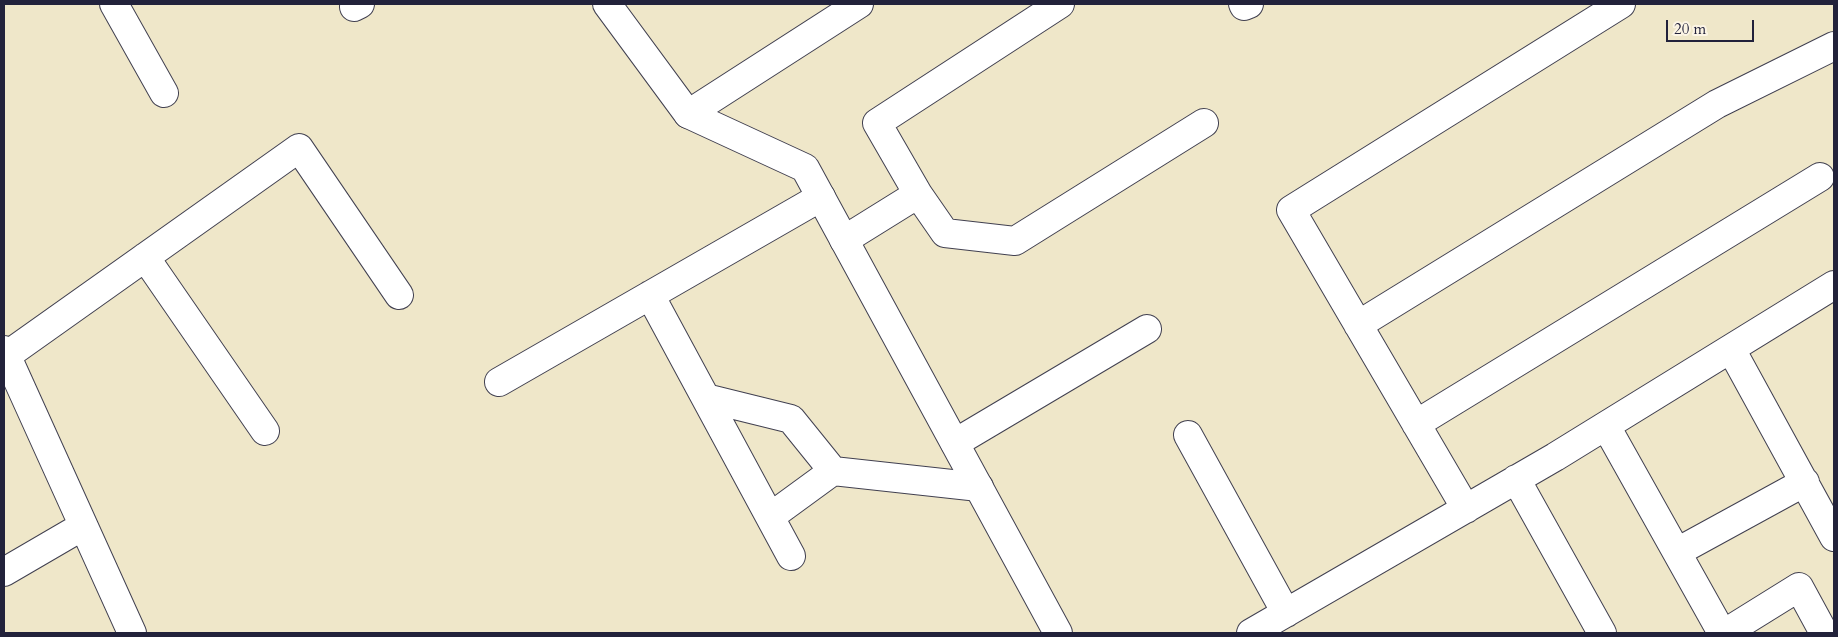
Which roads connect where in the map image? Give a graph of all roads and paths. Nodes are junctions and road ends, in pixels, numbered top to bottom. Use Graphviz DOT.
graph roads {
  1 [pos="114,4"];
  2 [pos="606,4"];
  3 [pos="1060,4"];
  4 [pos="1243,4"];
  5 [pos="1249,4"];
  6 [pos="1621,4"];
  7 [pos="846,7"];
  8 [pos="1834,46"];
  9 [pos="164,93"];
  10 [pos="688,114"];
  11 [pos="1204,123"];
  12 [pos="1820,177"];
  13 [pos="918,194"];
  14 [pos="821,197"];
  15 [pos="844,240"];
  16 [pos="145,257"];
  17 [pos="1834,285"];
  18 [pos="399,295"];
  19 [pos="650,295"];
  20 [pos="1358,324"];
  21 [pos="1147,330"];
  22 [pos="1730,349"];
  23 [pos="5,353"];
  24 [pos="499,382"];
  25 [pos="706,398"];
  26 [pos="1416,424"];
  27 [pos="1606,426"];
  28 [pos="265,431"];
  29 [pos="1188,435"];
  30 [pos="955,443"];
  31 [pos="833,471"];
  32 [pos="1516,480"];
  33 [pos="1805,482"];
  34 [pos="979,487"];
  35 [pos="1466,509"];
  36 [pos="770,517"];
  37 [pos="83,526"];
  38 [pos="1834,537"];
  39 [pos="1676,552"];
  40 [pos="791,556"];
  41 [pos="4,572"];
  42 [pos="1286,613"];
  43 [pos="132,633"];
  44 [pos="1058,633"];
  45 [pos="1252,633"];
  46 [pos="1602,633"];
  47 [pos="1723,633"];
  48 [pos="1824,633"];
  1 -- 9 [label="street"];
  2 -- 10 [label="street"];
  3 -- 13 [label="street"];
  4 -- 5 [label="street"];
  6 -- 20 [label="street"];
  7 -- 10 [label="street"];
  8 -- 20 [label="street"];
  10 -- 14 [label="street"];
  11 -- 13 [label="street"];
  12 -- 26 [label="street"];
  13 -- 15 [label="street"];
  14 -- 15 [label="street"];
  14 -- 19 [label="street"];
  15 -- 30 [label="street"];
  16 -- 18 [label="street"];
  16 -- 23 [label="street"];
  16 -- 28 [label="street"];
  17 -- 22 [label="street"];
  19 -- 24 [label="street"];
  19 -- 25 [label="street"];
  20 -- 26 [label="street"];
  21 -- 30 [label="street"];
  22 -- 27 [label="street"];
  22 -- 33 [label="street"];
  23 -- 37 [label="street"];
  25 -- 31 [label="street"];
  25 -- 36 [label="street"];
  26 -- 35 [label="street"];
  27 -- 32 [label="street"];
  27 -- 39 [label="street"];
  29 -- 42 [label="street"];
  30 -- 34 [label="street"];
  31 -- 34 [label="street"];
  31 -- 36 [label="street"];
  32 -- 35 [label="street"];
  32 -- 46 [label="street"];
  33 -- 38 [label="street"];
  33 -- 39 [label="street"];
  34 -- 44 [label="street"];
  35 -- 42 [label="street"];
  36 -- 40 [label="street"];
  37 -- 41 [label="street"];
  37 -- 43 [label="street"];
  39 -- 47 [label="street"];
  42 -- 45 [label="street"];
  47 -- 48 [label="street"];
}
